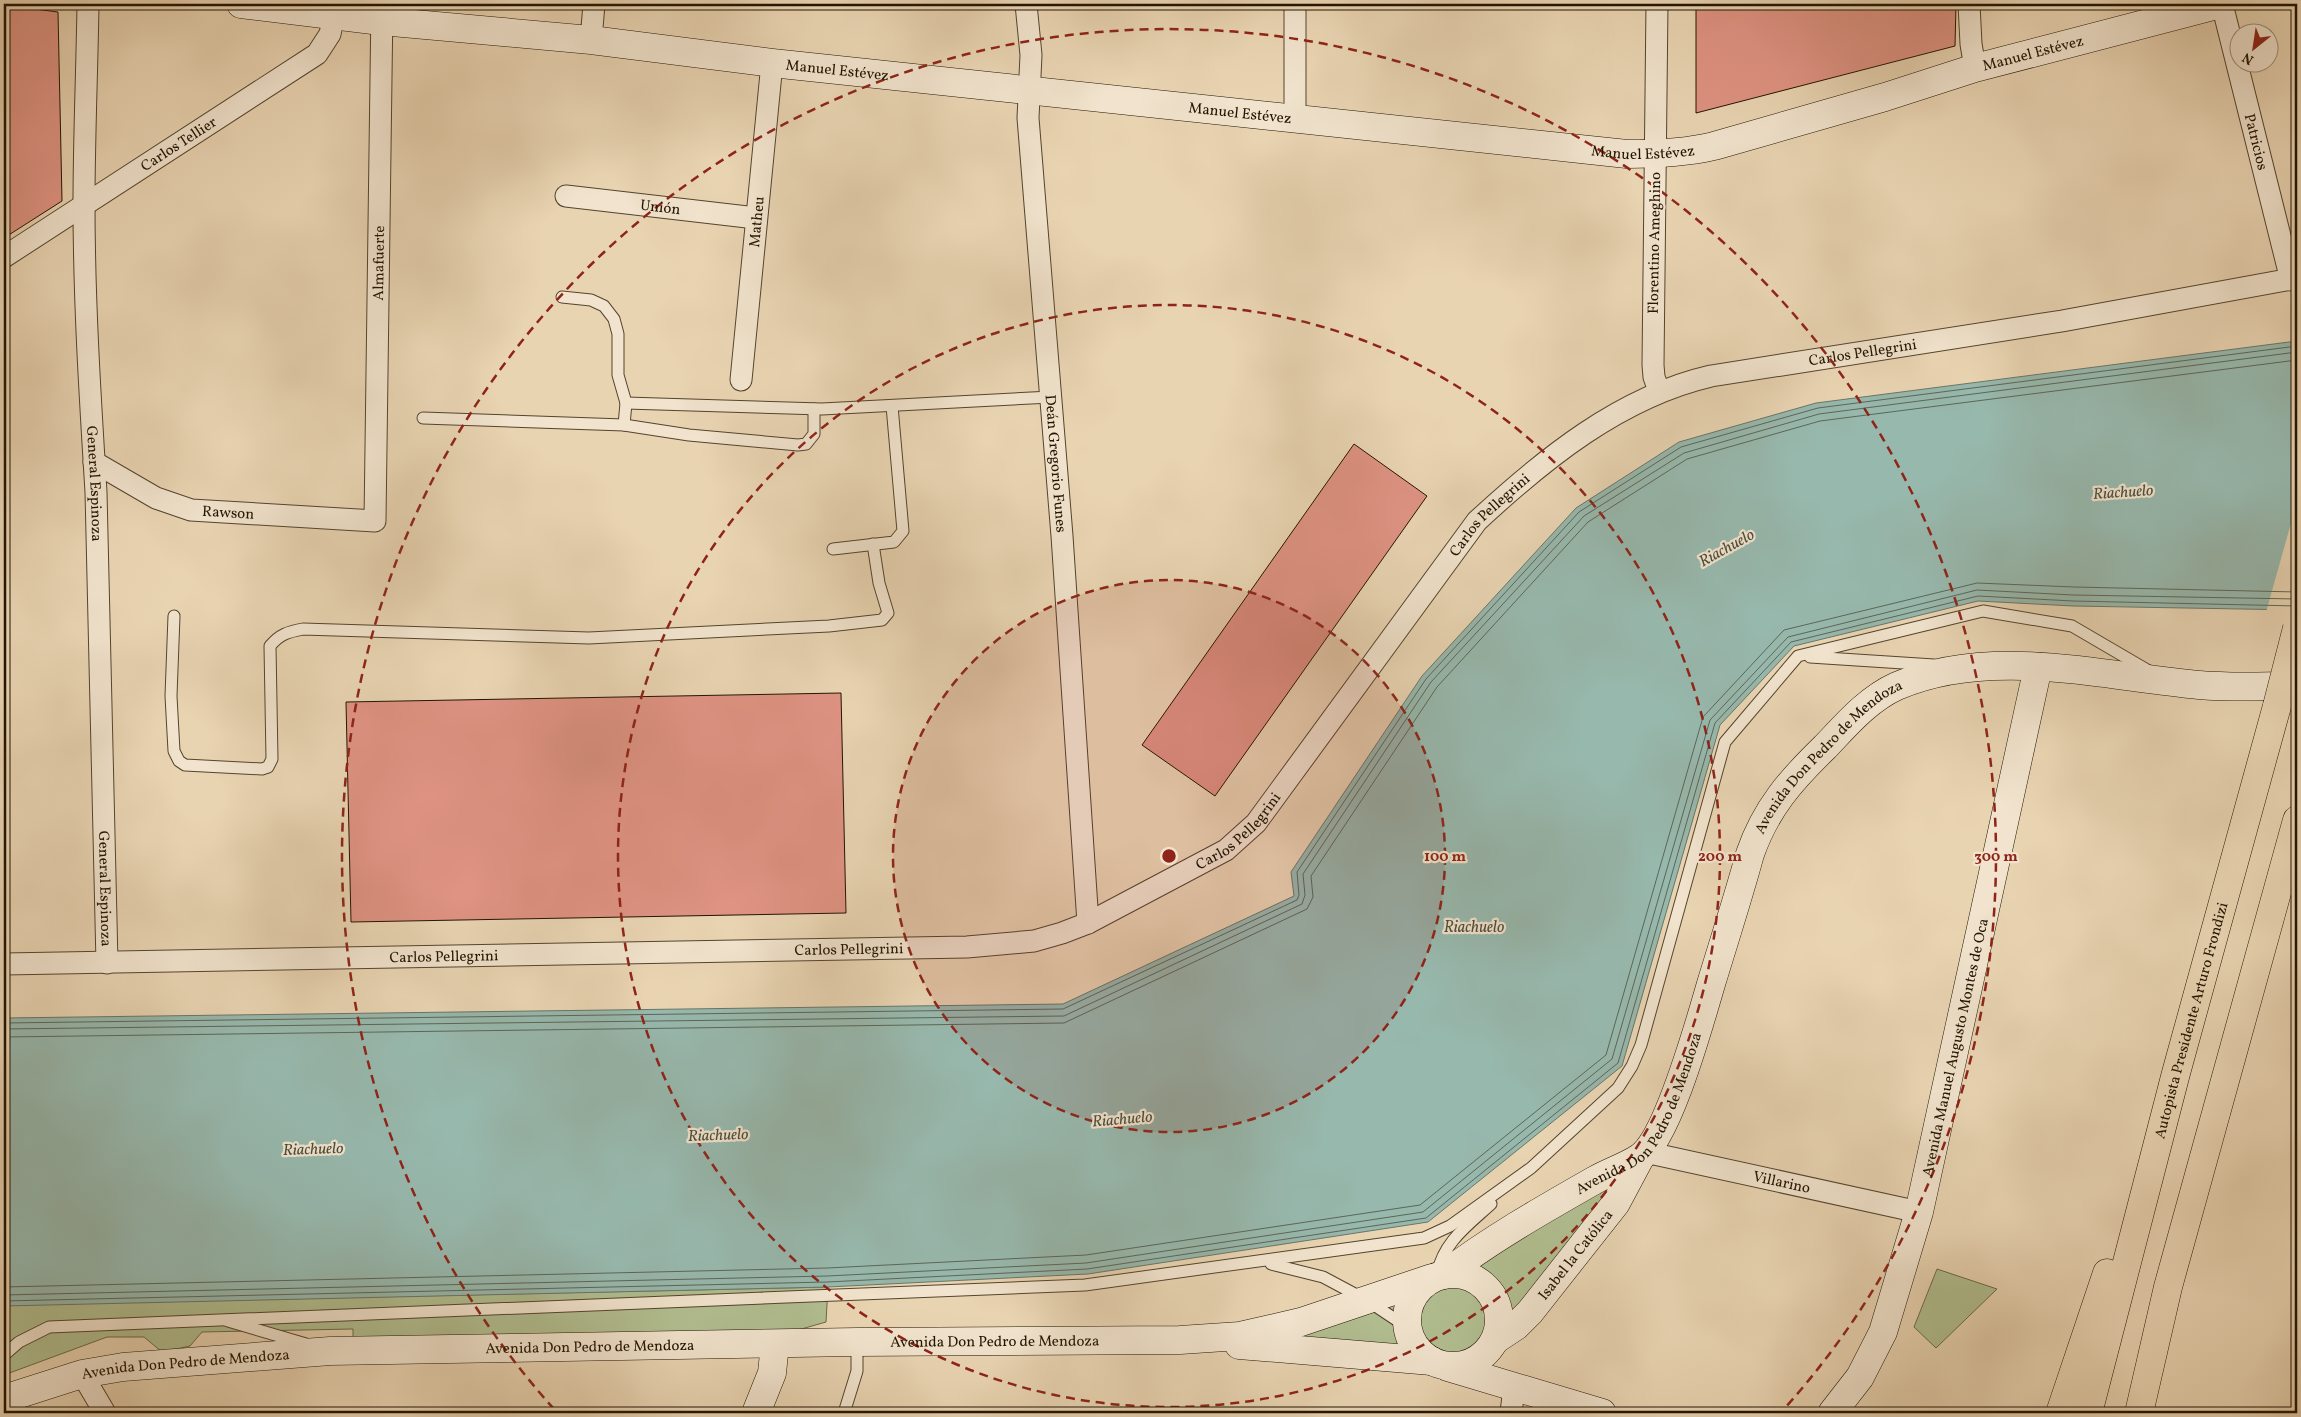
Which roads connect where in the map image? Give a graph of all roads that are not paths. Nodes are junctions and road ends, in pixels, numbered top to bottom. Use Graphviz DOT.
graph roads {
  1 [pos="88,4"];
  2 [pos="241,4"];
  3 [pos="594,4"];
  4 [pos="1026,4"];
  5 [pos="1295,4"];
  6 [pos="1656,4"];
  7 [pos="1969,4"];
  8 [pos="2222,4"];
  9 [pos="382,12"];
  10 [pos="334,15"];
  11 [pos="591,40"];
  12 [pos="772,63"];
  13 [pos="1975,68"];
  14 [pos="1030,90"];
  15 [pos="1295,118"];
  16 [pos="1655,154"];
  17 [pos="566,196"];
  18 [pos="84,203"];
  19 [pos="756,218"];
  20 [pos="4,257"];
  21 [pos="2294,279"];
  22 [pos="562,297"];
  23 [pos="741,380"];
  24 [pos="1659,391"];
  25 [pos="1051,397"];
  26 [pos="626,403"];
  27 [pos="892,406"];
  28 [pos="814,409"];
  29 [pos="424,418"];
  30 [pos="624,425"];
  31 [pos="94,462"];
  32 [pos="375,521"];
  33 [pos="873,544"];
  34 [pos="833,549"];
  35 [pos="174,616"];
  36 [pos="2297,628"];
  37 [pos="1798,656"];
  38 [pos="2038,667"];
  39 [pos="1978,668"];
  40 [pos="2168,681"];
  41 [pos="2297,686"];
  42 [pos="2297,820"];
  43 [pos="1088,923"];
  44 [pos="107,963"];
  45 [pos="4,964"];
  46 [pos="2176,1073"];
  47 [pos="1643,1155"];
  48 [pos="1531,1168"];
  49 [pos="1919,1212"];
  50 [pos="1265,1262"];
  51 [pos="1438,1276"];
  52 [pos="2168,1287"];
  53 [pos="1368,1301"];
  54 [pos="219,1318"];
  55 [pos="1407,1327"];
  56 [pos="1180,1340"];
  57 [pos="1495,1341"];
  58 [pos="858,1342"];
  59 [pos="774,1344"];
  60 [pos="330,1351"];
  61 [pos="4,1355"];
  62 [pos="1436,1363"];
  63 [pos="82,1374"];
  64 [pos="1519,1395"];
  65 [pos="4,1399"];
  66 [pos="1588,1411"];
  67 [pos="105,1413"];
  68 [pos="756,1413"];
  69 [pos="844,1413"];
  70 [pos="1506,1413"];
  71 [pos="1832,1413"];
  72 [pos="2060,1413"];
  73 [pos="2088,1413"];
  74 [pos="2139,1413"];
  75 [pos="2153,1413"];
  1 -- 18 [label="street, General Espinoza"];
  2 -- 10 [label="main road, Manuel Estévez"];
  3 -- 11 [label="street"];
  4 -- 14 [label="street, Deán Gregorio Funes"];
  5 -- 15 [label="street"];
  6 -- 16 [label="street, Florentino Ameghino"];
  7 -- 13 [label="street"];
  8 -- 13 [label="main road, Manuel Estévez"];
  8 -- 21 [label="street, Patricios"];
  9 -- 10 [label="main road, Manuel Estévez"];
  9 -- 11 [label="main road, Manuel Estévez"];
  9 -- 32 [label="street, Almafuerte"];
  10 -- 18 [label="street, Carlos Tellier"];
  11 -- 12 [label="main road, Manuel Estévez"];
  12 -- 14 [label="main road, Manuel Estévez"];
  12 -- 19 [label="street, Matheu"];
  13 -- 16 [label="main road, Manuel Estévez"];
  14 -- 15 [label="main road, Manuel Estévez"];
  14 -- 25 [label="street, Deán Gregorio Funes"];
  15 -- 16 [label="main road, Manuel Estévez"];
  16 -- 24 [label="street, Florentino Ameghino"];
  17 -- 19 [label="street, Unión"];
  18 -- 20 [label="street, Carlos Tellier"];
  18 -- 31 [label="street, General Espinoza"];
  19 -- 23 [label="street, Matheu"];
  21 -- 24 [label="street, Carlos Pellegrini"];
  22 -- 26 [label="lane"];
  24 -- 43 [label="street, Carlos Pellegrini"];
  25 -- 27 [label="lane"];
  25 -- 43 [label="street, Deán Gregorio Funes"];
  26 -- 28 [label="lane"];
  26 -- 30 [label="lane"];
  27 -- 28 [label="lane"];
  27 -- 33 [label="lane"];
  28 -- 30 [label="lane"];
  29 -- 30 [label="lane"];
  31 -- 32 [label="street, Rawson"];
  31 -- 44 [label="street, General Espinoza"];
  33 -- 34 [label="lane"];
  33 -- 35 [label="lane"];
  36 -- 46 [label="highway, Autopista Presidente Arturo Frondizi, bridge"];
  37 -- 39 [label="lane"];
  37 -- 40 [label="lane"];
  37 -- 48 [label="lane"];
  38 -- 39 [label="main road, Avenida Don Pedro de Mendoza"];
  38 -- 40 [label="main road, Avenida Don Pedro de Mendoza"];
  38 -- 49 [label="main road, Avenida Manuel Augusto Montes de Oca"];
  39 -- 47 [label="main road, Avenida Don Pedro de Mendoza"];
  40 -- 41 [label="main road, Avenida Don Pedro de Mendoza"];
  42 -- 52 [label="highway"];
  43 -- 44 [label="street, Carlos Pellegrini"];
  44 -- 45 [label="street, Carlos Pellegrini"];
  46 -- 72 [label="highway"];
  46 -- 73 [label="highway, Autopista Presidente Arturo Frondizi"];
  47 -- 49 [label="street, Villarino"];
  47 -- 51 [label="main road, Avenida Don Pedro de Mendoza"];
  47 -- 57 [label="main road, Isabel la Católica"];
  48 -- 50 [label="lane"];
  48 -- 51 [label="lane"];
  49 -- 71 [label="main road, Avenida Manuel Augusto Montes de Oca"];
  50 -- 53 [label="lane"];
  50 -- 54 [label="lane"];
  51 -- 53 [label="main road, Avenida Don Pedro de Mendoza"];
  51 -- 55 [label="main road"];
  51 -- 57 [label="main road"];
  52 -- 74 [label="highway"];
  52 -- 75 [label="highway"];
  53 -- 55 [label="lane"];
  53 -- 56 [label="main road, Avenida Don Pedro de Mendoza"];
  54 -- 60 [label="lane"];
  54 -- 61 [label="lane"];
  55 -- 62 [label="main road"];
  56 -- 58 [label="main road, Avenida Don Pedro de Mendoza"];
  56 -- 62 [label="main road, Avenida Don Pedro de Mendoza"];
  57 -- 62 [label="main road"];
  57 -- 64 [label="main road"];
  58 -- 59 [label="main road, Avenida Don Pedro de Mendoza"];
  58 -- 69 [label="lane"];
  59 -- 60 [label="main road, Avenida Don Pedro de Mendoza"];
  59 -- 68 [label="main road"];
  60 -- 63 [label="main road, Avenida Don Pedro de Mendoza"];
  62 -- 64 [label="main road"];
  63 -- 65 [label="main road, Avenida Don Pedro de Mendoza"];
  63 -- 67 [label="street"];
  64 -- 66 [label="main road"];
  64 -- 70 [label="lane"];
}
